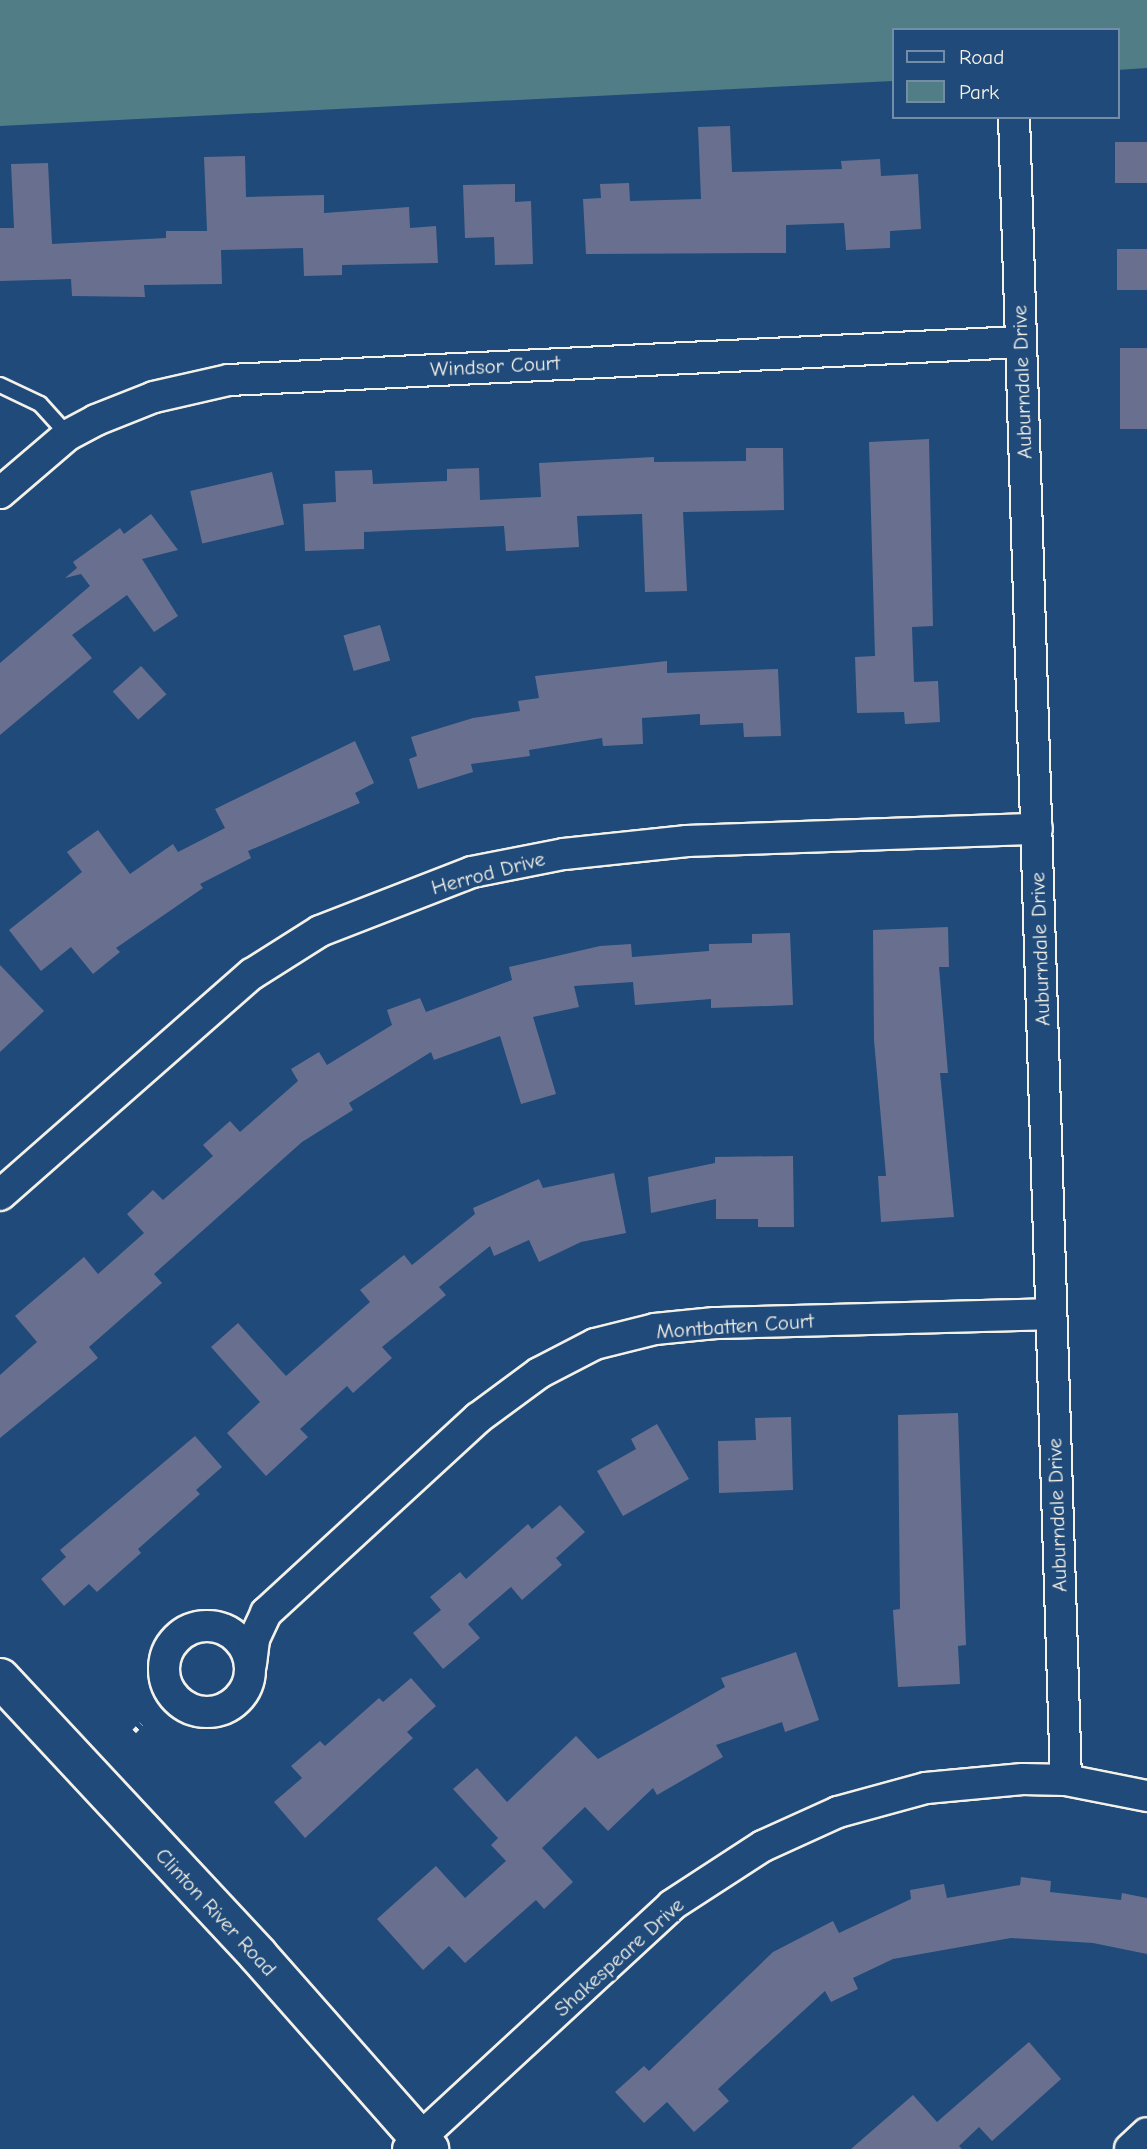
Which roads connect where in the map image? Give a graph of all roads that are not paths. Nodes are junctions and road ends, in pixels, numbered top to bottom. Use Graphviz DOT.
graph roads {
  1 [pos="1014,119"];
  2 [pos="1021,342"];
  3 [pos="0,385"];
  4 [pos="68,435"];
  5 [pos="0,493"];
  6 [pos="1037,829"];
  7 [pos="0,1195"];
  8 [pos="1051,1314"];
  9 [pos="266,1613"];
  10 [pos="213,1626"];
  11 [pos="251,1664"];
  12 [pos="0,1678"];
  13 [pos="1066,1780"];
  14 [pos="1147,1796"];
  15 [pos="1147,2133"];
  16 [pos="418,2146"];
  17 [pos="1130,2149"];
  1 -- 2 [label="street, Auburndale Drive"];
  2 -- 4 [label="street, Windsor Court"];
  2 -- 6 [label="street, Auburndale Drive"];
  3 -- 4 [label="lane"];
  4 -- 5 [label="street, Windsor Court"];
  6 -- 7 [label="street, Herrod Drive"];
  6 -- 8 [label="street, Auburndale Drive"];
  8 -- 9 [label="street, Montbatten Court"];
  8 -- 13 [label="street, Auburndale Drive"];
  9 -- 10 [label="street, Montbatten Court"];
  9 -- 11 [label="street, Montbatten Court"];
  10 -- 11 [label="street"];
  10 -- 11 [label="street, Montbatten Court"];
  12 -- 16 [label="street, Clinton River Road"];
  13 -- 14 [label="street, Shakespeare Drive"];
  13 -- 16 [label="street, Shakespeare Drive"];
  15 -- 17 [label="street"];
}
